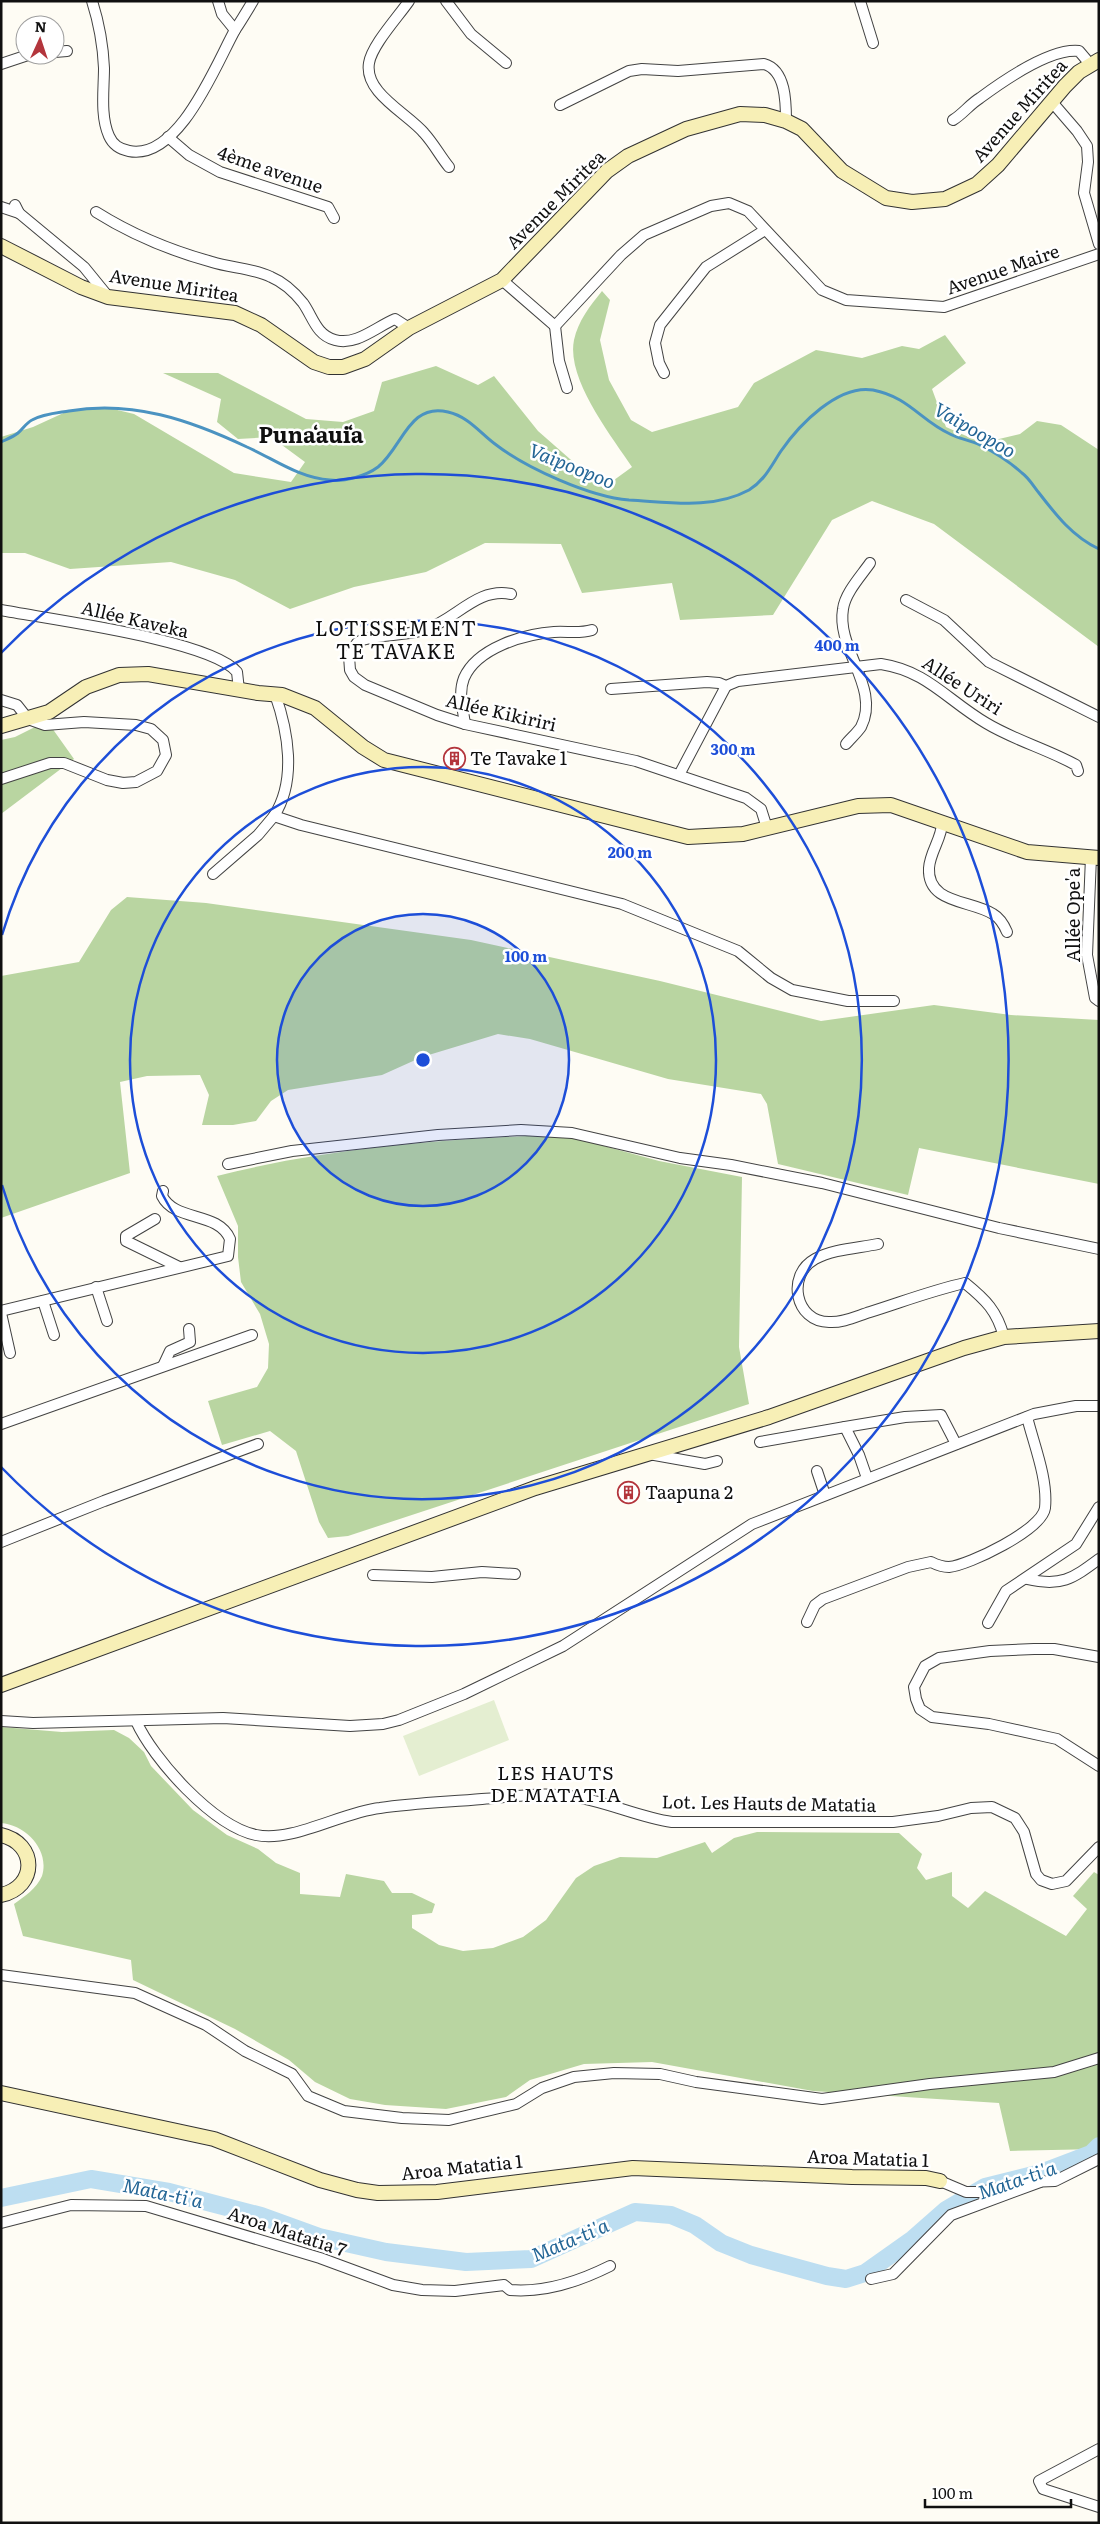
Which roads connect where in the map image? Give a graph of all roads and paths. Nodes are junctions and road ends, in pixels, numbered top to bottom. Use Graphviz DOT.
graph roads {
  1 [pos="92,1"];
  2 [pos="218,1"];
  3 [pos="253,1"];
  4 [pos="409,1"];
  5 [pos="446,1"];
  6 [pos="860,1"];
  7 [pos="235,30"];
  8 [pos="873,43"];
  9 [pos="15,59"];
  10 [pos="1095,62"];
  11 [pos="1,64"];
  12 [pos="506,64"];
  13 [pos="1052,102"];
  14 [pos="560,105"];
  15 [pos="953,120"];
  16 [pos="786,121"];
  17 [pos="168,137"];
  18 [pos="449,168"];
  19 [pos="1,207"];
  20 [pos="96,212"];
  21 [pos="334,218"];
  22 [pos="765,230"];
  23 [pos="1099,244"];
  24 [pos="1,246"];
  25 [pos="1099,254"];
  26 [pos="502,280"];
  27 [pos="108,296"];
  28 [pos="555,326"];
  29 [pos="408,328"];
  30 [pos="664,373"];
  31 [pos="568,388"];
  32 [pos="870,563"];
  33 [pos="511,594"];
  34 [pos="906,600"];
  35 [pos="1,610"];
  36 [pos="592,630"];
  37 [pos="855,668"];
  38 [pos="726,686"];
  39 [pos="239,690"];
  40 [pos="610,690"];
  41 [pos="276,694"];
  42 [pos="1,700"];
  43 [pos="1099,717"];
  44 [pos="28,719"];
  45 [pos="465,724"];
  46 [pos="1,726"];
  47 [pos="846,744"];
  48 [pos="1078,771"];
  49 [pos="679,775"];
  50 [pos="1,779"];
  51 [pos="274,816"];
  52 [pos="942,823"];
  53 [pos="767,828"];
  54 [pos="1095,857"];
  55 [pos="214,874"];
  56 [pos="1008,932"];
  57 [pos="894,1001"];
  58 [pos="1099,1001"];
  59 [pos="228,1164"];
  60 [pos="163,1191"];
  61 [pos="155,1219"];
  62 [pos="878,1244"];
  63 [pos="1099,1249"];
  64 [pos="179,1267"];
  65 [pos="96,1288"];
  66 [pos="43,1301"];
  67 [pos="1,1312"];
  68 [pos="107,1321"];
  69 [pos="189,1329"];
  70 [pos="1099,1332"];
  71 [pos="54,1335"];
  72 [pos="252,1335"];
  73 [pos="1004,1337"];
  74 [pos="10,1353"];
  75 [pos="163,1366"];
  76 [pos="1099,1406"];
  77 [pos="1027,1417"];
  78 [pos="1,1424"];
  79 [pos="845,1428"];
  80 [pos="760,1442"];
  81 [pos="258,1444"];
  82 [pos="956,1444"];
  83 [pos="648,1454"];
  84 [pos="717,1461"];
  85 [pos="817,1471"];
  86 [pos="867,1478"];
  87 [pos="825,1495"];
  88 [pos="1099,1507"];
  89 [pos="1,1542"];
  90 [pos="1099,1560"];
  91 [pos="515,1574"];
  92 [pos="373,1575"];
  93 [pos="1027,1579"];
  94 [pos="807,1622"];
  95 [pos="988,1623"];
  96 [pos="1099,1657"];
  97 [pos="1,1685"];
  98 [pos="1,1720"];
  99 [pos="136,1720"];
  100 [pos="1099,1766"];
  101 [pos="1,1835"];
  102 [pos="1099,1847"];
  103 [pos="1,1895"];
  104 [pos="1,1975"];
  105 [pos="1099,2058"];
  106 [pos="1,2092"];
  107 [pos="1099,2159"];
  108 [pos="940,2181"];
  109 [pos="1040,2182"];
  110 [pos="1,2223"];
  111 [pos="610,2266"];
  112 [pos="871,2279"];
  113 [pos="1099,2449"];
  114 [pos="1099,2507"];
  1 -- 17 [label="street"];
  2 -- 7 [label="street"];
  3 -- 7 [label="street"];
  4 -- 18 [label="street"];
  5 -- 12 [label="street"];
  6 -- 8 [label="street"];
  7 -- 17 [label="street"];
  9 -- 11 [label="street"];
  10 -- 13 [label="main road, Avenue Miritea"];
  10 -- 15 [label="street"];
  13 -- 16 [label="main road, Avenue Miritea"];
  13 -- 23 [label="street"];
  14 -- 16 [label="street"];
  16 -- 26 [label="main road, Avenue Miritea"];
  17 -- 21 [label="street, 4ème avenue"];
  19 -- 27 [label="street"];
  20 -- 29 [label="street"];
  22 -- 25 [label="street, Avenue Maire"];
  22 -- 28 [label="street, Avenue Maire"];
  22 -- 30 [label="street"];
  24 -- 27 [label="main road, Avenue Miritea"];
  26 -- 28 [label="street"];
  26 -- 29 [label="main road, Avenue Miritea"];
  27 -- 29 [label="main road, Avenue Miritea"];
  28 -- 31 [label="street"];
  32 -- 37 [label="street"];
  33 -- 45 [label="street, Allée Kikiriri"];
  34 -- 43 [label="street"];
  35 -- 39 [label="street, Allée Kaveka"];
  36 -- 45 [label="street"];
  37 -- 38 [label="street, Allée Uriri"];
  37 -- 47 [label="street"];
  37 -- 48 [label="street, Allée Uriri"];
  38 -- 40 [label="street, Allée Uriri"];
  38 -- 49 [label="street"];
  39 -- 41 [label="main road"];
  39 -- 44 [label="main road"];
  41 -- 51 [label="street"];
  41 -- 53 [label="main road"];
  42 -- 44 [label="street"];
  44 -- 46 [label="main road"];
  44 -- 50 [label="street"];
  45 -- 49 [label="street, Allée Kikiriri"];
  49 -- 53 [label="street, Allée Kikiriri"];
  51 -- 55 [label="street"];
  51 -- 57 [label="street"];
  52 -- 53 [label="main road"];
  52 -- 54 [label="main road"];
  52 -- 56 [label="street"];
  54 -- 58 [label="street, Allée Ope'a"];
  59 -- 63 [label="street"];
  60 -- 64 [label="street"];
  61 -- 64 [label="street"];
  62 -- 73 [label="street"];
  64 -- 65 [label="street"];
  65 -- 66 [label="street"];
  65 -- 68 [label="street"];
  66 -- 67 [label="street"];
  66 -- 71 [label="street"];
  67 -- 74 [label="street"];
  69 -- 75 [label="street"];
  70 -- 73 [label="main road"];
  72 -- 75 [label="street"];
  73 -- 83 [label="main road"];
  75 -- 78 [label="street"];
  76 -- 77 [label="street"];
  77 -- 82 [label="street"];
  77 -- 94 [label="street"];
  79 -- 80 [label="street"];
  79 -- 82 [label="street"];
  79 -- 86 [label="street"];
  81 -- 89 [label="street"];
  82 -- 86 [label="street"];
  83 -- 84 [label="street"];
  83 -- 97 [label="main road"];
  85 -- 87 [label="street"];
  86 -- 87 [label="street"];
  87 -- 99 [label="street"];
  88 -- 93 [label="street"];
  90 -- 93 [label="street"];
  91 -- 92 [label="street"];
  93 -- 95 [label="street"];
  96 -- 100 [label="street"];
  98 -- 99 [label="street"];
  99 -- 102 [label="street, Lot. Les Hauts de Matatia"];
  101 -- 103 [label="main road"];
  104 -- 105 [label="street"];
  106 -- 108 [label="main road, Aroa Matatia 1"];
  107 -- 109 [label="street"];
  108 -- 109 [label="street"];
  109 -- 112 [label="street"];
  110 -- 111 [label="street, Aroa Matatia 7"];
  113 -- 114 [label="street"];
}
